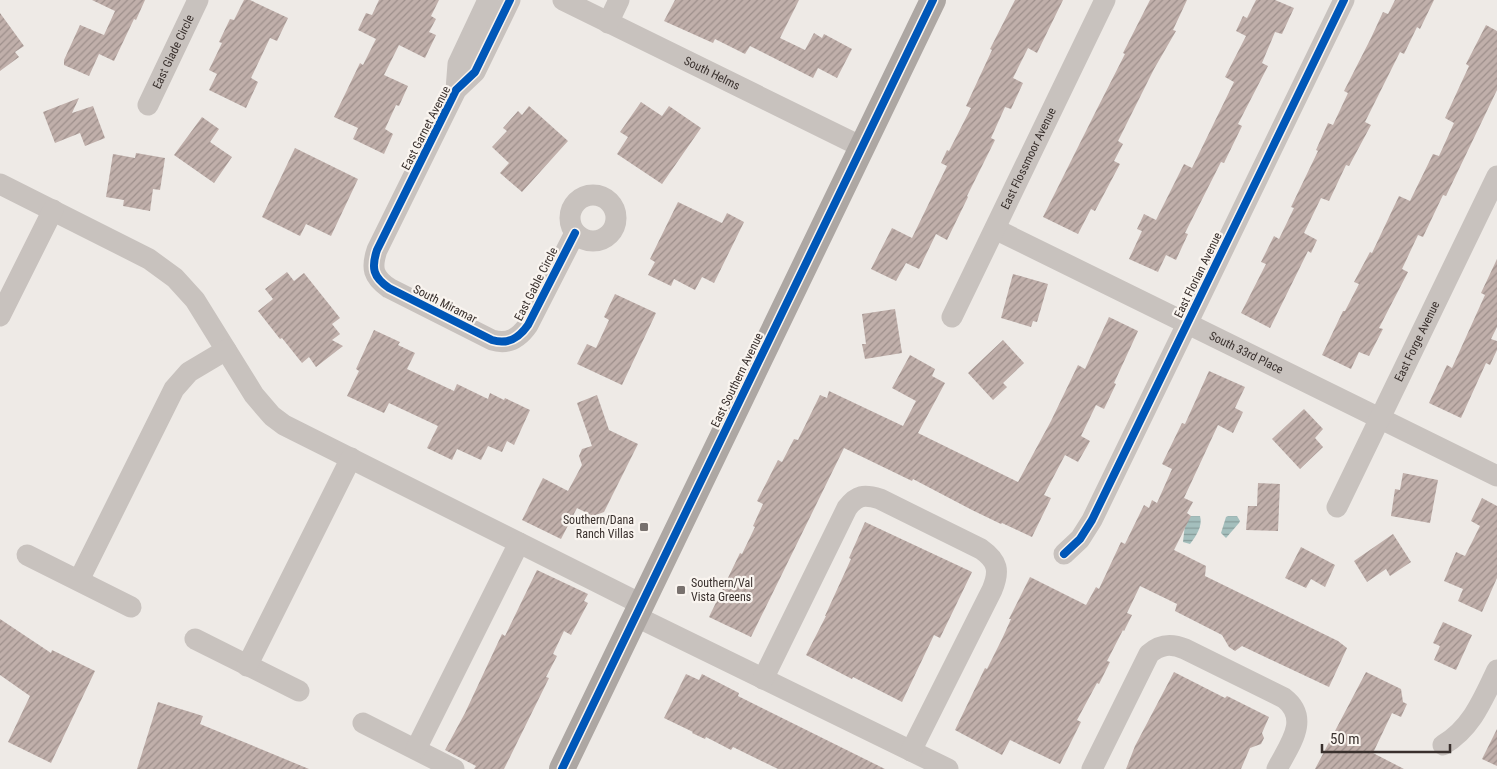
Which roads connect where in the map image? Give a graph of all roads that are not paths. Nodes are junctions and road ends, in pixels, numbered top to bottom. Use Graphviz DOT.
graph roads {
  1 [pos="198,0"];
  2 [pos="488,0"];
  3 [pos="510,0"];
  4 [pos="563,0"];
  5 [pos="619,0"];
  6 [pos="933,0"];
  7 [pos="1105,0"];
  8 [pos="1344,0"];
  9 [pos="608,22"];
  10 [pos="456,90"];
  11 [pos="148,105"];
  12 [pos="862,147"];
  13 [pos="1497,176"];
  14 [pos="0,184"];
  15 [pos="53,210"];
  16 [pos="995,229"];
  17 [pos="575,233"];
  18 [pos="374,272"];
  19 [pos="0,316"];
  20 [pos="952,317"];
  21 [pos="1187,324"];
  22 [pos="512,340"];
  23 [pos="226,350"];
  24 [pos="1380,418"];
  25 [pos="351,458"];
  26 [pos="1497,476"];
  27 [pos="1336,507"];
  28 [pos="519,543"];
  29 [pos="1064,554"];
  30 [pos="27,555"];
  31 [pos="79,580"];
  32 [pos="131,607"];
  33 [pos="638,610"];
  34 [pos="195,639"];
  35 [pos="247,666"];
  36 [pos="1497,670"];
  37 [pos="763,679"];
  38 [pos="300,691"];
  39 [pos="363,723"];
  40 [pos="1443,746"];
  41 [pos="416,750"];
  42 [pos="911,752"];
  43 [pos="454,769"];
  44 [pos="562,769"];
  45 [pos="948,769"];
  46 [pos="1092,769"];
  47 [pos="1277,769"];
  1 -- 11 [label="street, East Glade Circle"];
  2 -- 10 [label="street, East Garnet Avenue"];
  3 -- 10 [label="street, East Garnet Avenue"];
  4 -- 9 [label="street, South Helms"];
  5 -- 9 [label="street"];
  6 -- 12 [label="main road, East Southern Avenue"];
  7 -- 16 [label="street, East Flossmoor Avenue"];
  8 -- 21 [label="street, East Florian Avenue"];
  9 -- 12 [label="street, South Helms"];
  10 -- 18 [label="street, East Garnet Avenue"];
  12 -- 33 [label="main road, East Southern Avenue"];
  13 -- 24 [label="street, East Forge Avenue"];
  14 -- 15 [label="street"];
  15 -- 19 [label="street"];
  15 -- 23 [label="street"];
  16 -- 20 [label="street, East Flossmoor Avenue"];
  16 -- 21 [label="street, South 33rd Place"];
  17 -- 22 [label="street, East Gable Circle"];
  18 -- 22 [label="street, South Miramar"];
  21 -- 24 [label="street, South 33rd Place"];
  21 -- 29 [label="street, East Florian Avenue"];
  23 -- 25 [label="street"];
  23 -- 31 [label="street"];
  24 -- 26 [label="street, South 33rd Place"];
  24 -- 27 [label="street, East Forge Avenue"];
  25 -- 28 [label="street"];
  25 -- 35 [label="street"];
  28 -- 33 [label="street"];
  28 -- 41 [label="street"];
  30 -- 31 [label="street"];
  31 -- 32 [label="street"];
  33 -- 37 [label="street"];
  33 -- 44 [label="main road, East Southern Avenue"];
  34 -- 35 [label="street"];
  35 -- 38 [label="street"];
  36 -- 40 [label="street"];
  37 -- 42 [label="street"];
  37 -- 42 [label="street"];
  39 -- 41 [label="street"];
  41 -- 43 [label="street"];
  42 -- 45 [label="street"];
  46 -- 47 [label="street"];
}
